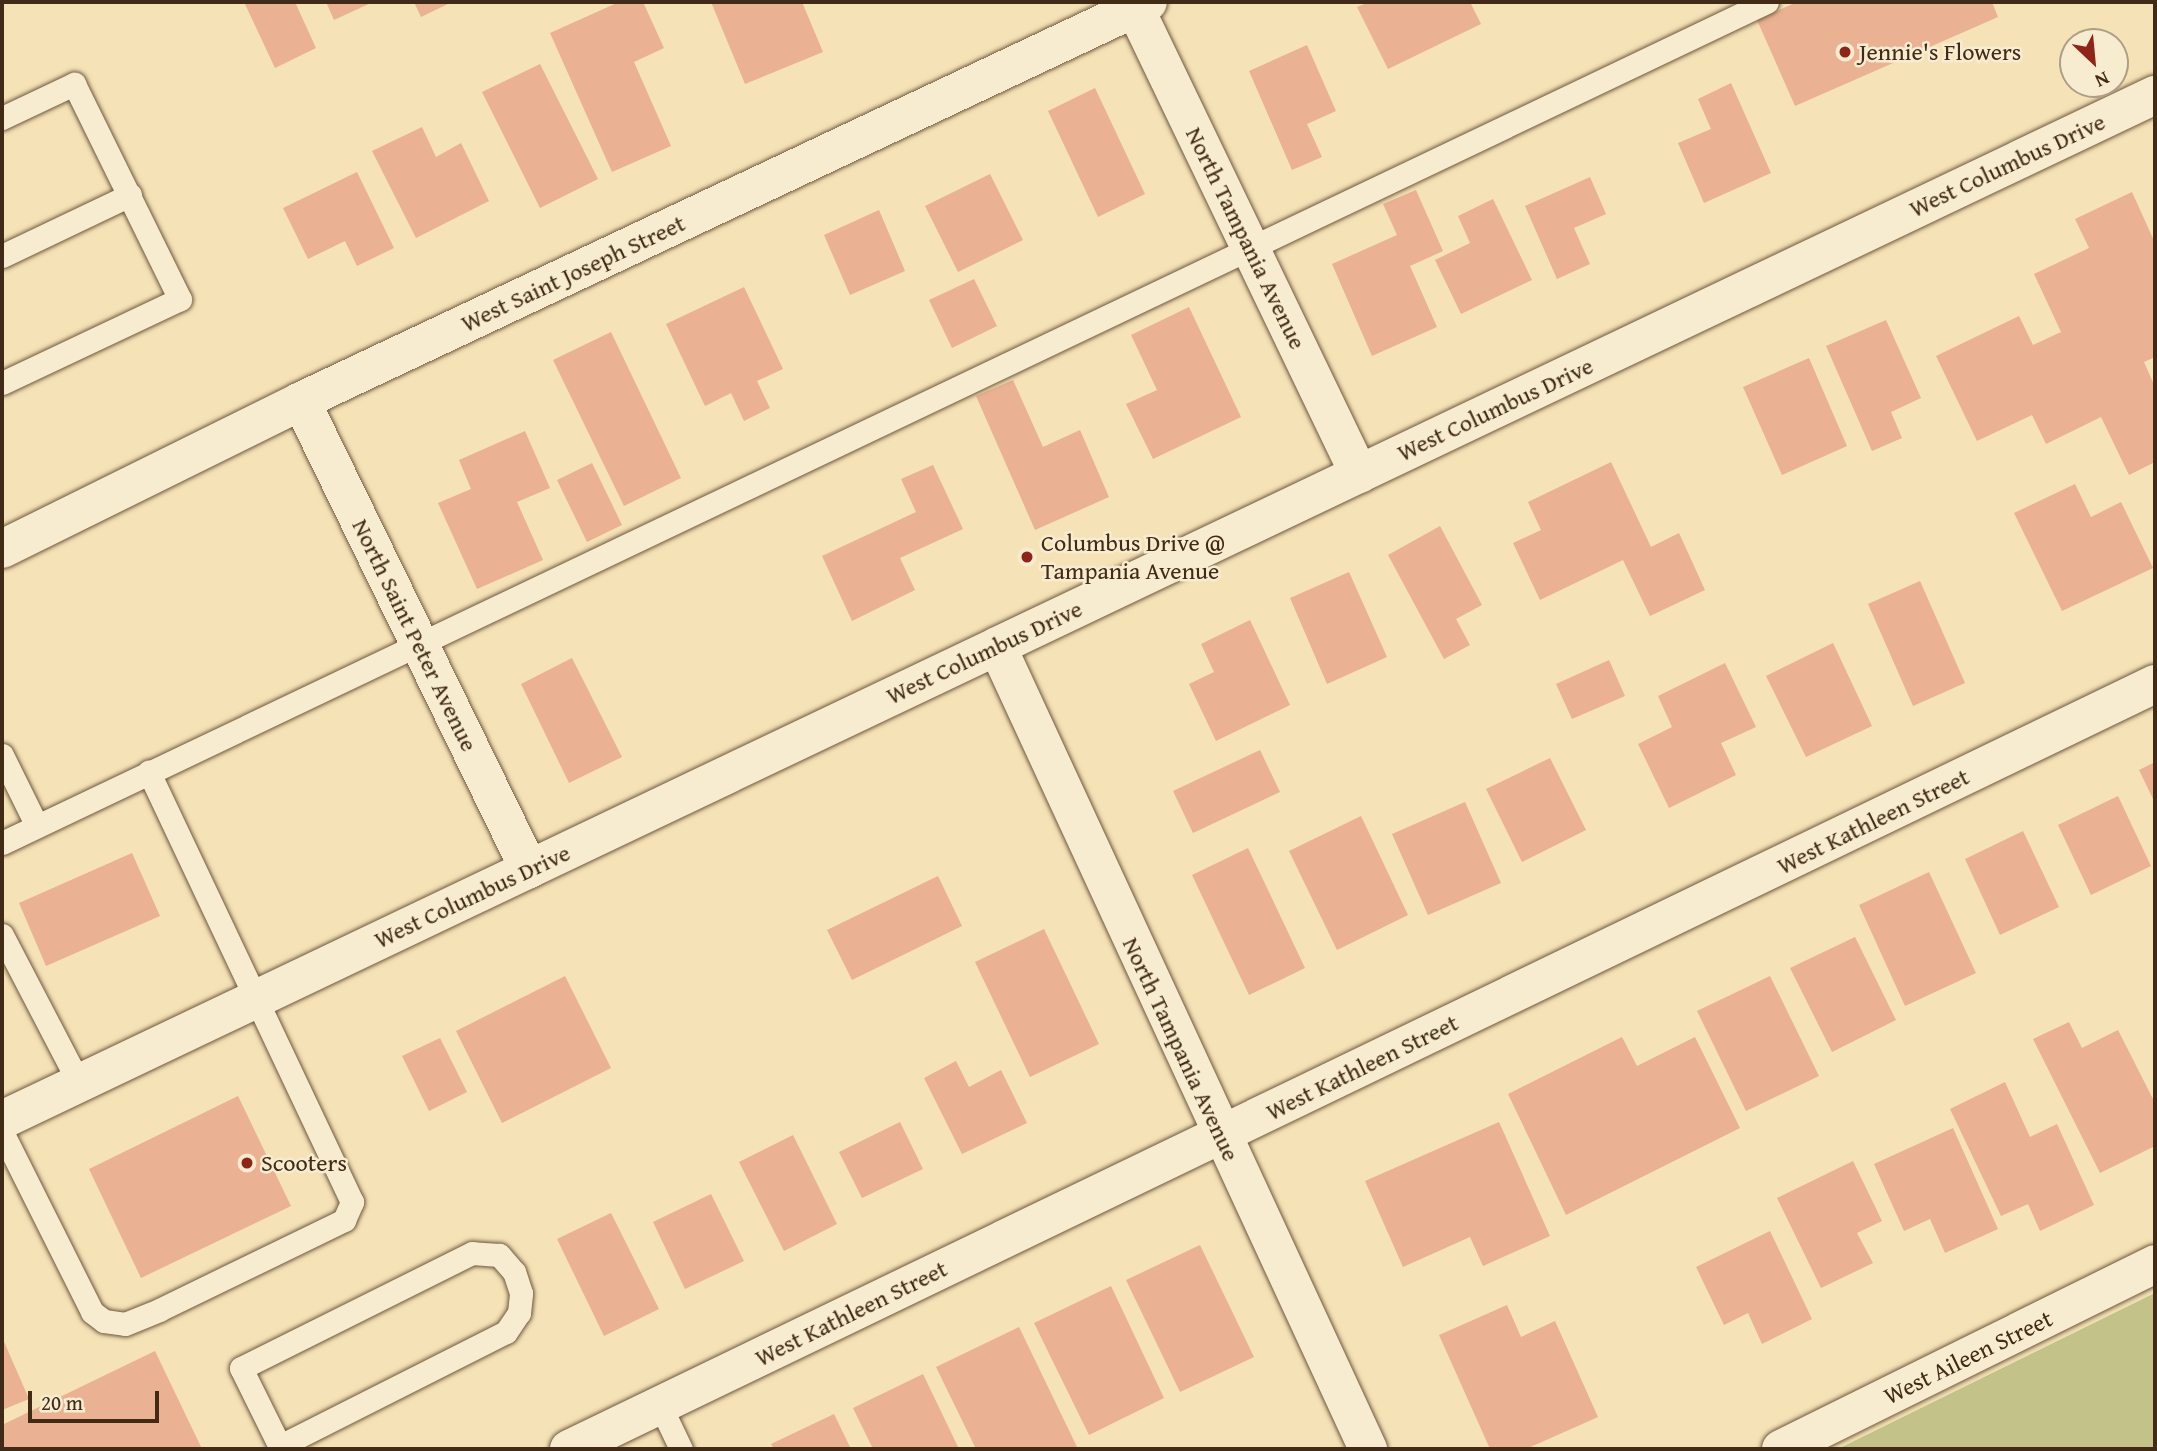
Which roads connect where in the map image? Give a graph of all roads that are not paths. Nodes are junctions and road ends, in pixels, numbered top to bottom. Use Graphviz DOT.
graph roads {
  1 [pos="1767,2"];
  2 [pos="1138,4"];
  3 [pos="2155,95"];
  4 [pos="2,118"];
  5 [pos="130,195"];
  6 [pos="1249,246"];
  7 [pos="2,256"];
  8 [pos="2,383"];
  9 [pos="301,401"];
  10 [pos="1359,474"];
  11 [pos="2,549"];
  12 [pos="420,644"];
  13 [pos="997,646"];
  14 [pos="2155,684"];
  15 [pos="2,755"];
  16 [pos="149,772"];
  17 [pos="37,826"];
  18 [pos="2,842"];
  19 [pos="529,869"];
  20 [pos="2,935"];
  21 [pos="257,998"];
  22 [pos="79,1083"];
  23 [pos="2,1120"];
  24 [pos="2,1132"];
  25 [pos="1220,1136"];
  26 [pos="2155,1264"];
  27 [pos="660,1405"];
  28 [pos="281,1448"];
  29 [pos="569,1449"];
  30 [pos="681,1449"];
  31 [pos="1368,1449"];
  32 [pos="1781,1449"];
  1 -- 6 [label="lane"];
  2 -- 6 [label="street, North Tampania Avenue"];
  2 -- 9 [label="street, West Saint Joseph Street"];
  3 -- 10 [label="street, West Columbus Drive"];
  4 -- 5 [label="lane"];
  5 -- 7 [label="lane"];
  5 -- 8 [label="lane"];
  6 -- 10 [label="street, North Tampania Avenue"];
  6 -- 12 [label="lane"];
  9 -- 11 [label="street, West Saint Joseph Street"];
  9 -- 12 [label="street, North Saint Peter Avenue"];
  10 -- 13 [label="street, West Columbus Drive"];
  12 -- 16 [label="lane"];
  12 -- 19 [label="street, North Saint Peter Avenue"];
  13 -- 19 [label="street, West Columbus Drive"];
  13 -- 25 [label="street, North Tampania Avenue"];
  14 -- 25 [label="street, West Kathleen Street"];
  15 -- 17 [label="lane"];
  16 -- 17 [label="lane"];
  16 -- 21 [label="lane"];
  17 -- 18 [label="lane"];
  19 -- 21 [label="street, West Columbus Drive"];
  20 -- 22 [label="lane"];
  21 -- 22 [label="street, West Columbus Drive"];
  21 -- 24 [label="lane"];
  22 -- 23 [label="street, West Columbus Drive"];
  25 -- 27 [label="street, West Kathleen Street"];
  25 -- 31 [label="street, North Tampania Avenue"];
  26 -- 32 [label="street, West Aileen Street"];
  27 -- 29 [label="street, West Kathleen Street"];
  27 -- 30 [label="lane"];
  28 -- 28 [label="lane"];
}
